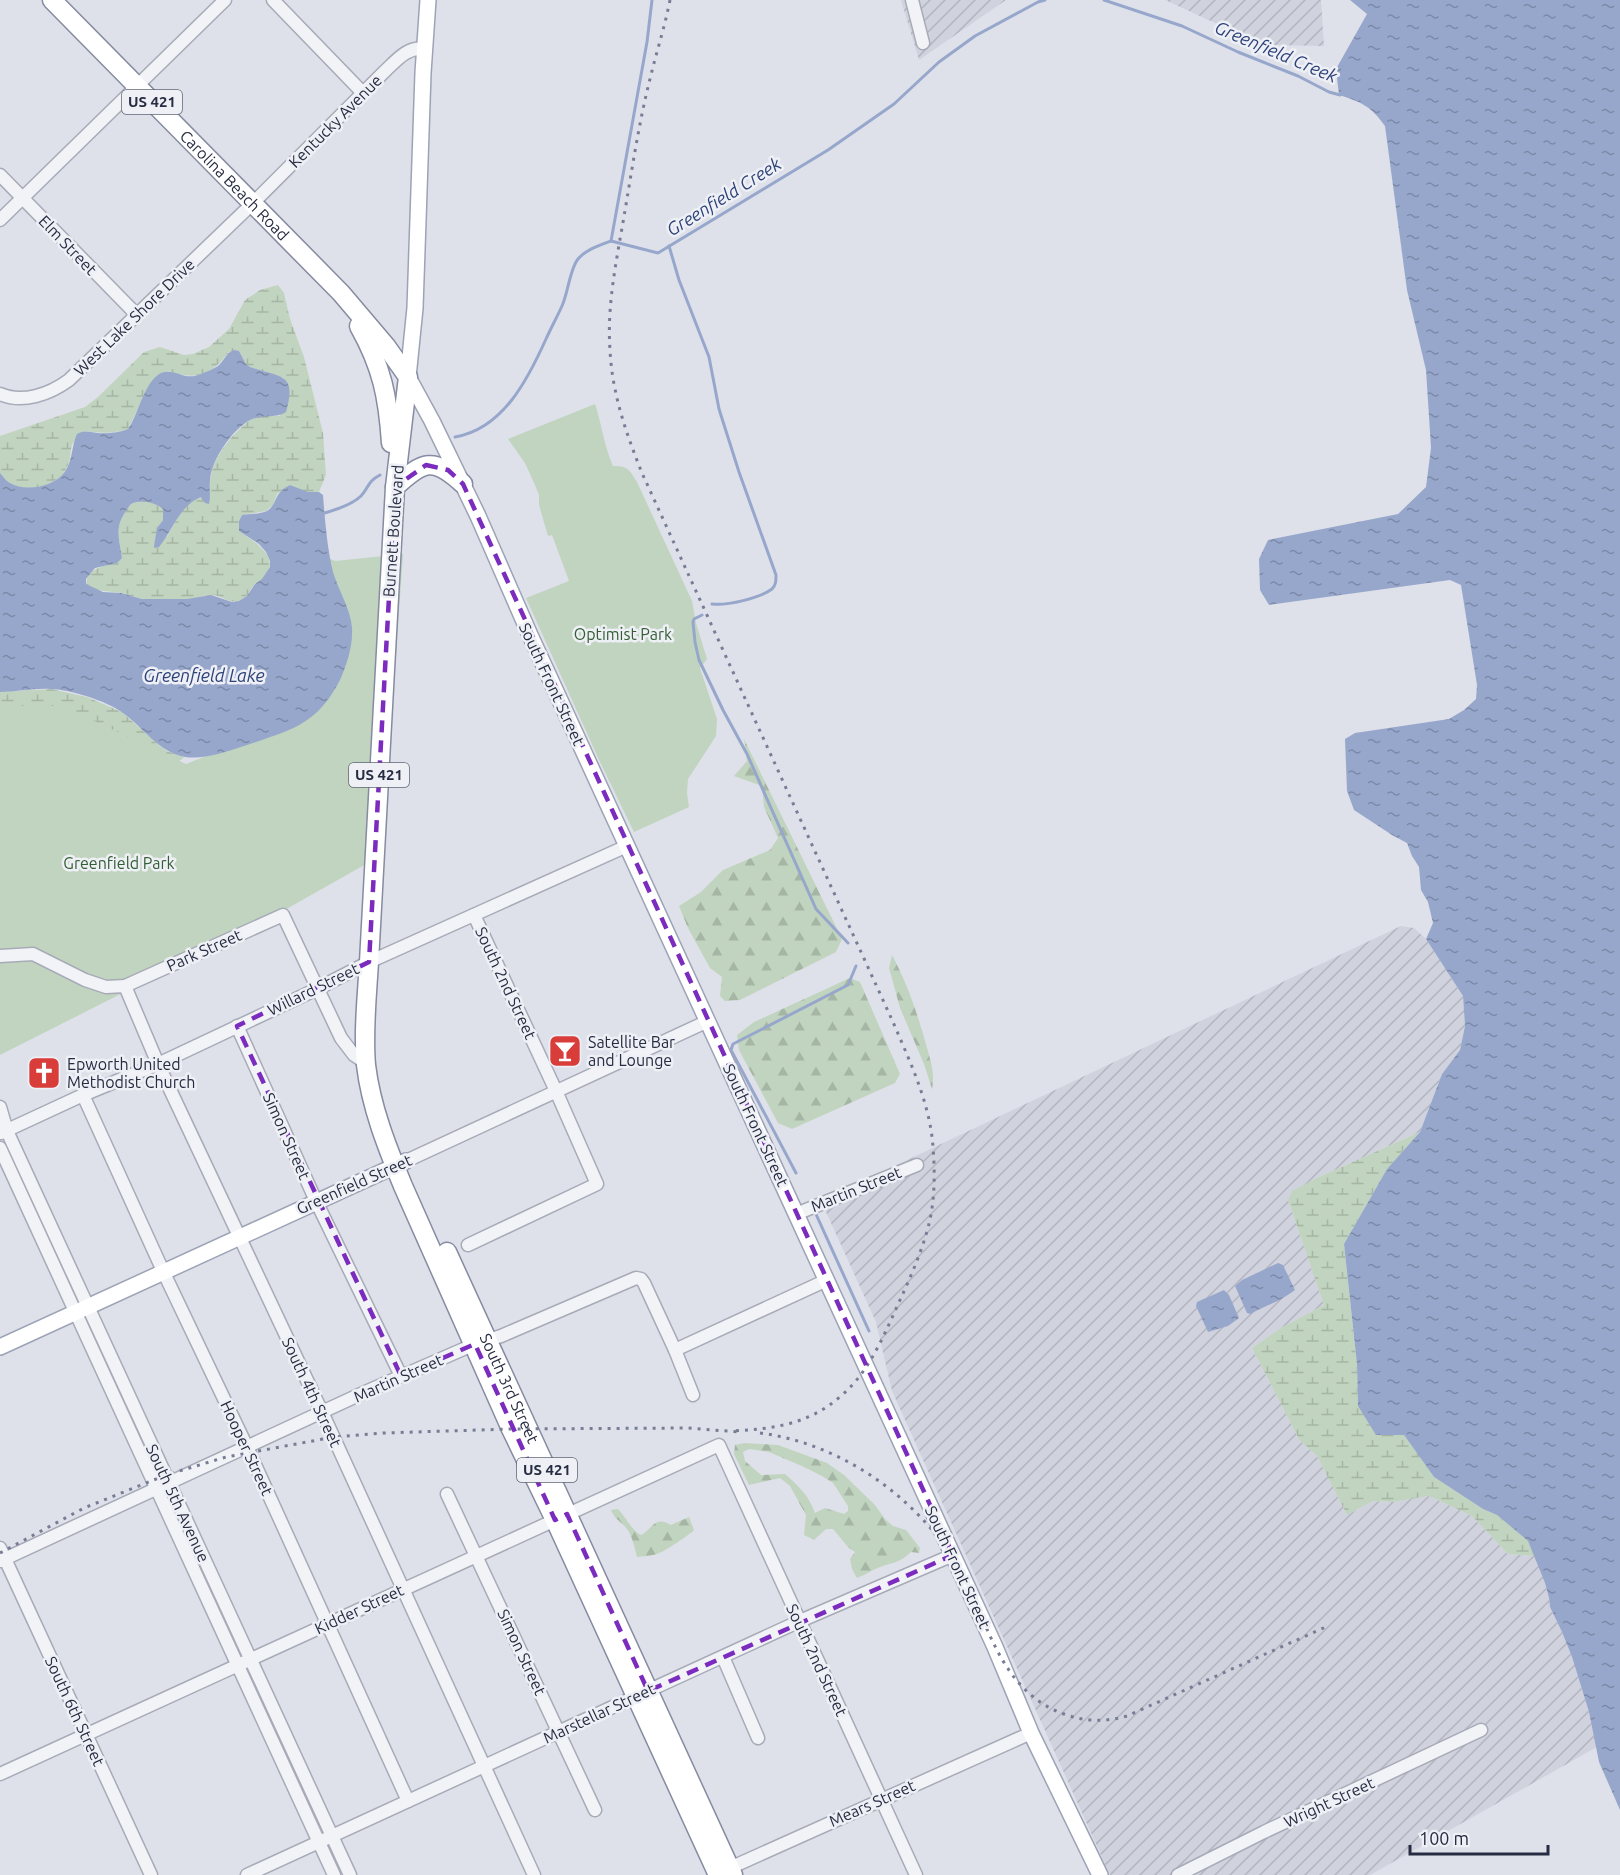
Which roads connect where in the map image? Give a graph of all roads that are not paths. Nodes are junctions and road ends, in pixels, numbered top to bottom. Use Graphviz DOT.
graph roads {
  1 [pos="52,0"];
  2 [pos="225,0"];
  3 [pos="273,0"];
  4 [pos="428,0"];
  5 [pos="912,0"];
  6 [pos="924,43"];
  7 [pos="425,49"];
  8 [pos="137,87"];
  9 [pos="363,93"];
  10 [pos="0,175"];
  11 [pos="22,198"];
  12 [pos="252,204"];
  13 [pos="0,220"];
  14 [pos="341,293"];
  15 [pos="137,315"];
  16 [pos="408,377"];
  17 [pos="0,394"];
  18 [pos="463,484"];
  19 [pos="395,487"];
  20 [pos="627,846"];
  21 [pos="474,915"];
  22 [pos="0,956"];
  23 [pos="369,962"];
  24 [pos="125,986"];
  25 [pos="317,989"];
  26 [pos="708,1021"];
  27 [pos="237,1026"];
  28 [pos="366,1063"];
  29 [pos="158,1064"];
  30 [pos="556,1092"];
  31 [pos="84,1095"];
  32 [pos="0,1107"];
  33 [pos="4,1132"];
  34 [pos="0,1148"];
  35 [pos="400,1163"];
  36 [pos="916,1165"];
  37 [pos="316,1201"];
  38 [pos="796,1214"];
  39 [pos="239,1237"];
  40 [pos="468,1245"];
  41 [pos="163,1271"];
  42 [pos="827,1280"];
  43 [pos="81,1308"];
  44 [pos="481,1343"];
  45 [pos="0,1347"];
  46 [pos="675,1350"];
  47 [pos="401,1376"];
  48 [pos="693,1395"];
  49 [pos="322,1412"];
  50 [pos="719,1444"];
  51 [pos="247,1447"];
  52 [pos="170,1483"];
  53 [pos="157,1489"];
  54 [pos="447,1494"];
  55 [pos="561,1517"];
  56 [pos="953,1555"];
  57 [pos="2,1556"];
  58 [pos="477,1556"];
  59 [pos="403,1589"];
  60 [pos="800,1622"];
  61 [pos="327,1624"];
  62 [pos="723,1657"];
  63 [pos="250,1659"];
  64 [pos="238,1665"];
  65 [pos="642,1694"];
  66 [pos="1481,1730"];
  67 [pos="559,1732"];
  68 [pos="1031,1733"];
  69 [pos="86,1735"];
  70 [pos="758,1738"];
  71 [pos="483,1767"];
  72 [pos="0,1774"];
  73 [pos="881,1799"];
  74 [pos="408,1801"];
  75 [pos="595,1810"];
  76 [pos="332,1836"];
  77 [pos="319,1842"];
  78 [pos="722,1873"];
  79 [pos="151,1875"];
  80 [pos="247,1875"];
  81 [pos="334,1875"];
  82 [pos="350,1875"];
  83 [pos="534,1875"];
  84 [pos="916,1875"];
  85 [pos="1100,1875"];
  86 [pos="1178,1875"];
  1 -- 8 [label="highway, Carolina Beach Road / US 421"];
  2 -- 8 [label="street"];
  3 -- 9 [label="street"];
  4 -- 7 [label="main road, Burnett Boulevard"];
  5 -- 6 [label="street"];
  7 -- 9 [label="street, Kentucky Avenue"];
  7 -- 16 [label="main road, Burnett Boulevard"];
  8 -- 11 [label="street"];
  8 -- 12 [label="highway, Carolina Beach Road / US 421"];
  9 -- 12 [label="street, Kentucky Avenue"];
  10 -- 11 [label="street, Elm Street"];
  11 -- 13 [label="street"];
  11 -- 15 [label="street, Elm Street"];
  12 -- 14 [label="highway, Carolina Beach Road / US 421"];
  12 -- 15 [label="street, West Lake Shore Drive"];
  14 -- 16 [label="highway, Carolina Beach Road / US 421"];
  14 -- 19 [label="highway"];
  15 -- 17 [label="street, West Lake Shore Drive"];
  16 -- 18 [label="main road, South Front Street"];
  16 -- 19 [label="highway, Burnett Boulevard / US 421"];
  18 -- 19 [label="highway"];
  18 -- 20 [label="main road, South Front Street"];
  19 -- 23 [label="highway, Burnett Boulevard / US 421"];
  20 -- 21 [label="street, Willard Street"];
  20 -- 26 [label="main road, South Front Street"];
  21 -- 23 [label="street, Willard Street"];
  21 -- 30 [label="street, South 2nd Street"];
  22 -- 24 [label="street"];
  23 -- 25 [label="street, Willard Street"];
  23 -- 28 [label="highway, Burnett Boulevard / US 421"];
  24 -- 25 [label="street, Park Street"];
  24 -- 29 [label="street, South 4th Street"];
  25 -- 27 [label="street, Willard Street"];
  25 -- 28 [label="street"];
  26 -- 30 [label="street, Greenfield Street"];
  26 -- 38 [label="main road, South Front Street"];
  27 -- 29 [label="street, Willard Street"];
  27 -- 37 [label="street, Simon Street"];
  28 -- 35 [label="highway, South 3rd Street / US 421"];
  29 -- 31 [label="street, Willard Street"];
  29 -- 39 [label="street, South 4th Street"];
  30 -- 35 [label="street, Greenfield Street"];
  30 -- 40 [label="street, South 2nd Street"];
  31 -- 33 [label="street, Willard Street"];
  31 -- 41 [label="street, Hooper Street"];
  32 -- 33 [label="street, South 5th Avenue"];
  33 -- 43 [label="street, South 5th Avenue"];
  34 -- 43 [label="street, South 5th Avenue"];
  35 -- 37 [label="main road, Greenfield Street"];
  35 -- 44 [label="highway, South 3rd Street / US 421"];
  36 -- 38 [label="street, Martin Street"];
  37 -- 39 [label="main road, Greenfield Street"];
  37 -- 47 [label="street, Simon Street"];
  38 -- 42 [label="main road, South Front Street"];
  39 -- 41 [label="main road, Greenfield Street"];
  39 -- 49 [label="street, South 4th Street"];
  41 -- 43 [label="main road, Greenfield Street"];
  41 -- 51 [label="street, Hooper Street"];
  42 -- 46 [label="street"];
  42 -- 56 [label="main road, South Front Street"];
  43 -- 45 [label="main road, Greenfield Street"];
  43 -- 52 [label="street, South 5th Avenue"];
  43 -- 53 [label="street, South 5th Avenue"];
  44 -- 46 [label="street, Martin Street"];
  44 -- 47 [label="street, Martin Street"];
  44 -- 55 [label="highway, South 3rd Street / US 421"];
  46 -- 48 [label="street"];
  47 -- 49 [label="street, Martin Street"];
  49 -- 51 [label="street, Martin Street"];
  49 -- 59 [label="street, South 4th Street"];
  50 -- 55 [label="street, Kidder Street"];
  50 -- 60 [label="street, South 2nd Street"];
  51 -- 52 [label="street, Martin Street"];
  51 -- 61 [label="street, Hooper Street"];
  52 -- 53 [label="street, Martin Street"];
  52 -- 63 [label="street, South 5th Avenue"];
  53 -- 57 [label="street, Martin Street"];
  53 -- 64 [label="street, South 5th Avenue"];
  54 -- 58 [label="street, Simon Street"];
  55 -- 58 [label="street, Kidder Street"];
  55 -- 65 [label="highway, South 3rd Street / US 421"];
  56 -- 60 [label="street, Marstellar Street"];
  56 -- 68 [label="main road, South Front Street"];
  57 -- 69 [label="street, South 6th Street"];
  58 -- 59 [label="street, Kidder Street"];
  58 -- 67 [label="street, Simon Street"];
  59 -- 61 [label="street, Kidder Street"];
  59 -- 71 [label="street, South 4th Street"];
  60 -- 62 [label="street, Marstellar Street"];
  60 -- 73 [label="street, South 2nd Street"];
  61 -- 63 [label="street, Kidder Street"];
  61 -- 74 [label="street, Hooper Street"];
  62 -- 65 [label="street, Marstellar Street"];
  62 -- 70 [label="street"];
  63 -- 64 [label="street, Kidder Street"];
  63 -- 76 [label="street, South 5th Avenue"];
  64 -- 69 [label="street, Kidder Street"];
  64 -- 77 [label="street, South 5th Avenue"];
  65 -- 67 [label="street, Marstellar Street"];
  65 -- 78 [label="highway, South 3rd Street / US 421"];
  66 -- 86 [label="street, Wright Street"];
  67 -- 71 [label="street, Marstellar Street"];
  67 -- 75 [label="street, Simon Street"];
  68 -- 73 [label="street, Mears Street"];
  68 -- 85 [label="main road, South Front Street"];
  69 -- 72 [label="street, Kidder Street"];
  69 -- 79 [label="street, South 6th Street"];
  71 -- 74 [label="street, Marstellar Street"];
  71 -- 83 [label="street, South 4th Street"];
  73 -- 78 [label="street, Mears Street"];
  73 -- 84 [label="street, South 2nd Street"];
  74 -- 76 [label="street, Marstellar Street"];
  76 -- 77 [label="street, Marstellar Street"];
  76 -- 82 [label="street, South 5th Avenue"];
  77 -- 80 [label="street, Marstellar Street"];
  77 -- 81 [label="street, South 5th Avenue"];
}
